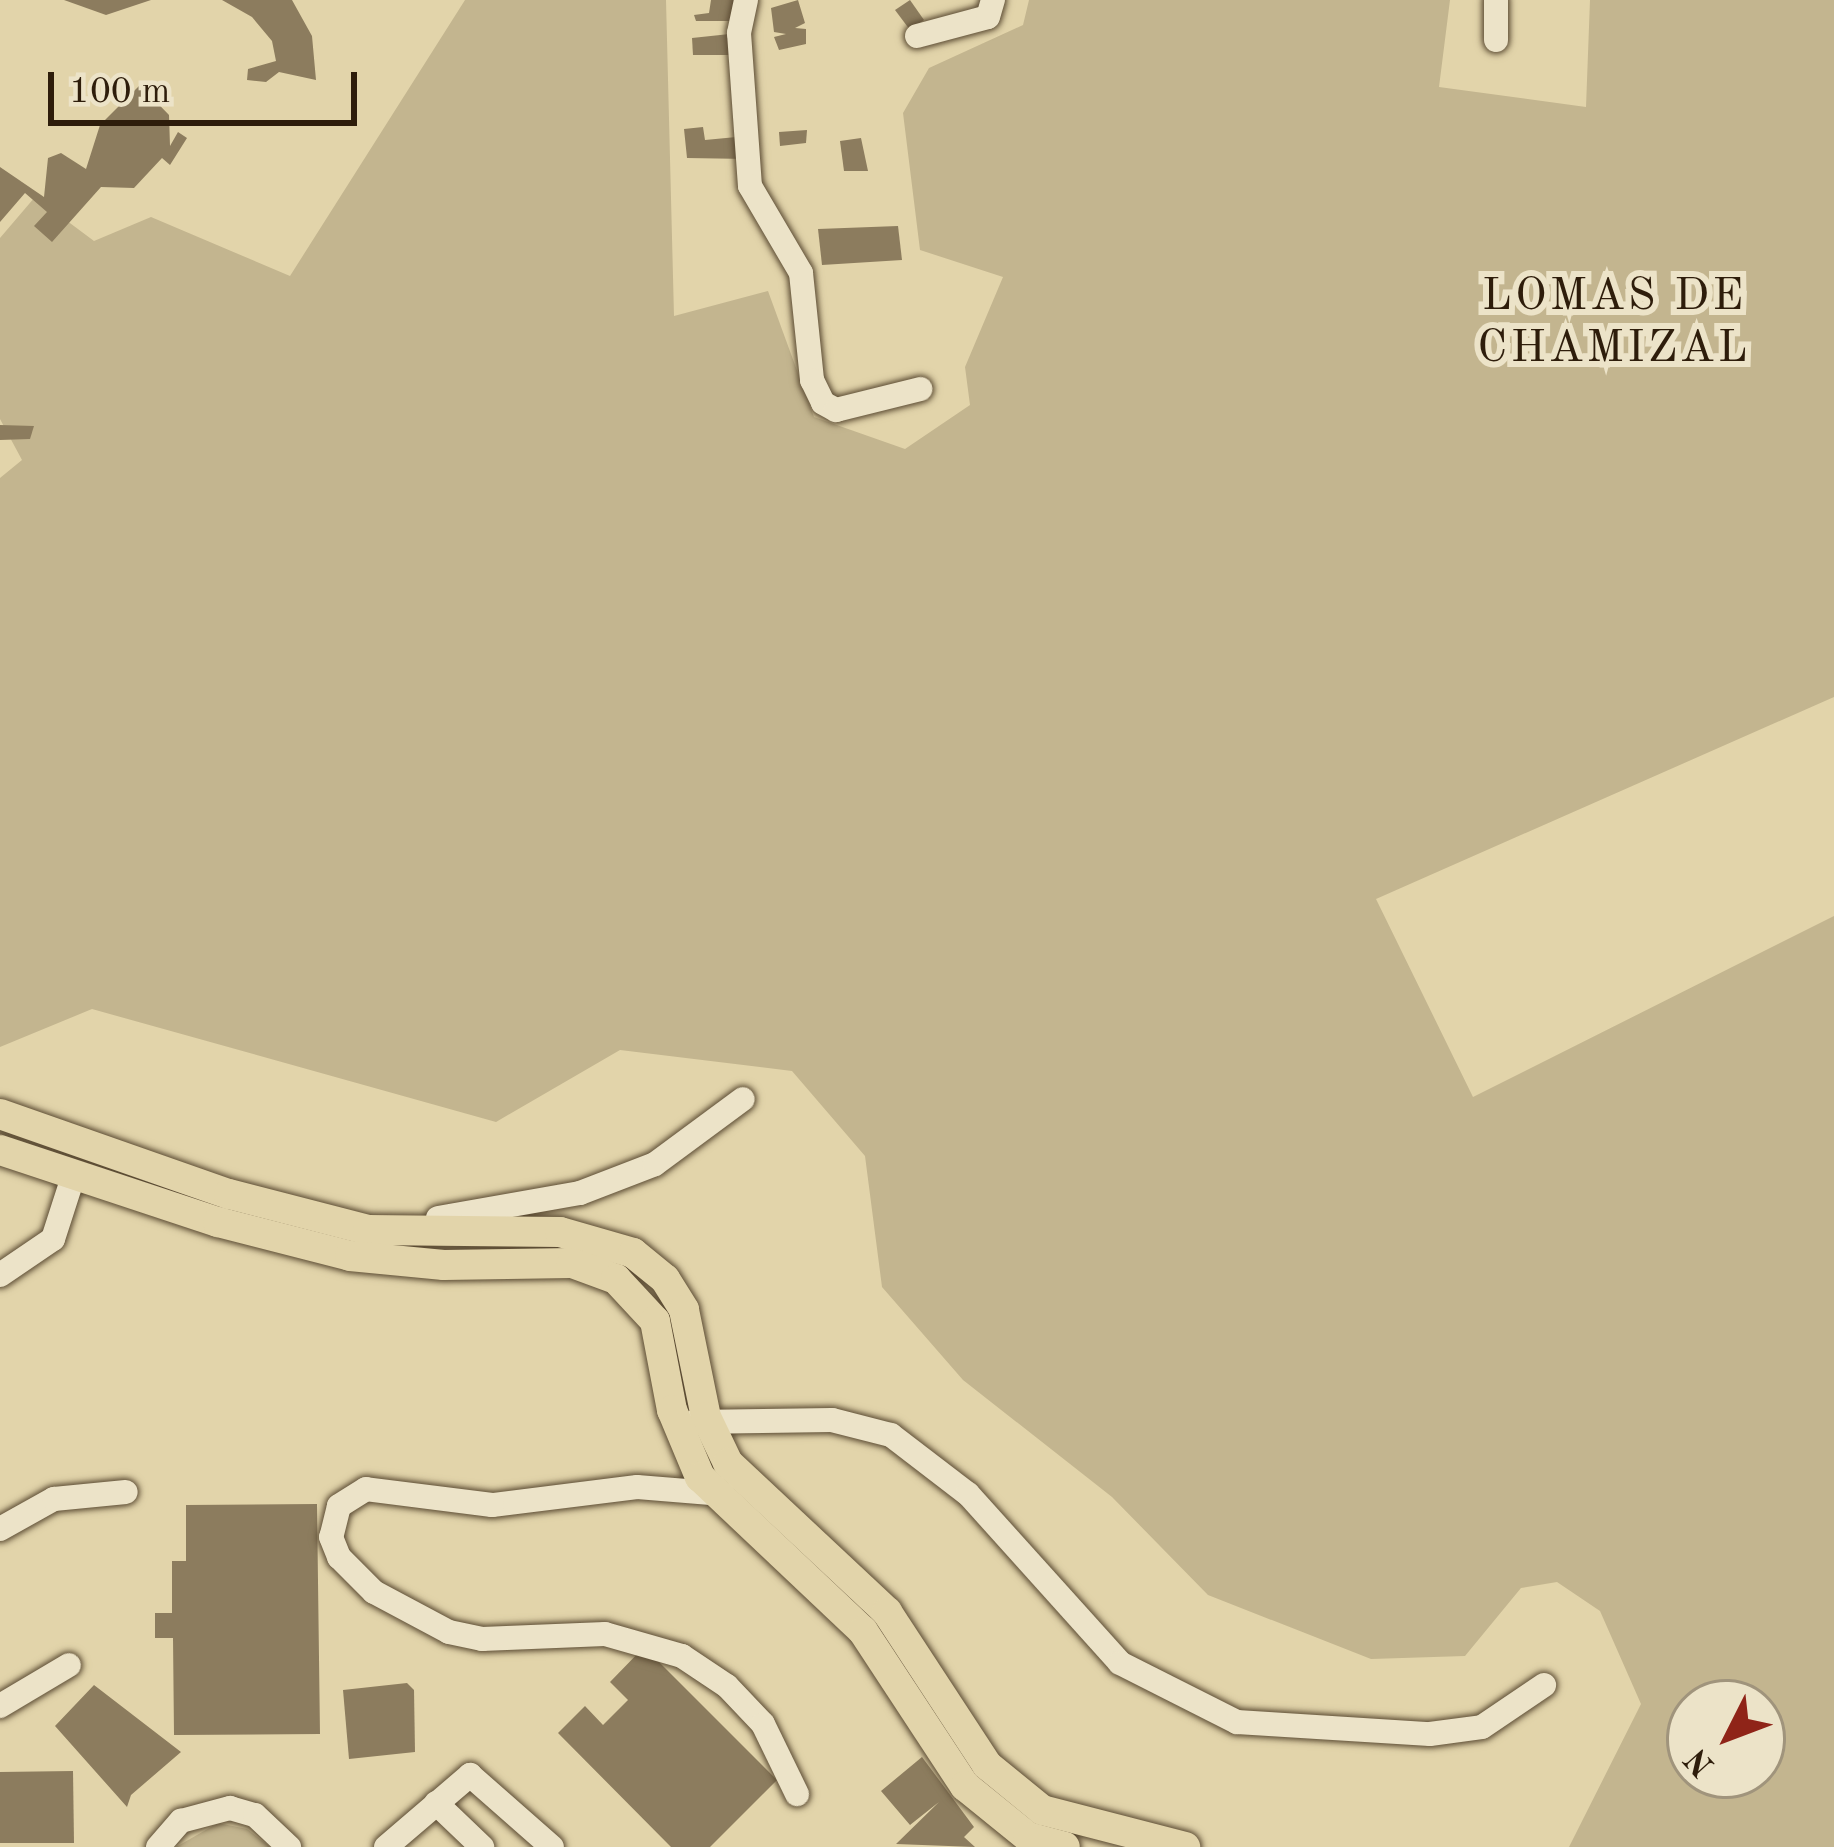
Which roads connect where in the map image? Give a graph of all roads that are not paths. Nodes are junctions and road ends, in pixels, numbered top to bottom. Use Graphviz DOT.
graph roads {
  1 [pos="746,0"];
  2 [pos="993,0"];
  3 [pos="1496,0"];
  4 [pos="917,36"];
  5 [pos="1496,40"];
  6 [pos="920,388"];
  7 [pos="743,1099"];
  8 [pos="0,1114"];
  9 [pos="0,1150"];
  10 [pos="74,1174"];
  11 [pos="368,1230"];
  12 [pos="0,1275"];
  13 [pos="692,1423"];
  14 [pos="729,1486"];
  15 [pos="126,1492"];
  16 [pos="0,1528"];
  17 [pos="69,1665"];
  18 [pos="1544,1685"];
  19 [pos="0,1706"];
  20 [pos="797,1794"];
  21 [pos="436,1803"];
  22 [pos="158,1847"];
  23 [pos="289,1847"];
  24 [pos="386,1847"];
  25 [pos="482,1847"];
  26 [pos="552,1847"];
  27 [pos="1065,1847"];
  28 [pos="1185,1847"];
  1 -- 6 [label="street"];
  2 -- 4 [label="street"];
  3 -- 5 [label="street"];
  7 -- 11 [label="street"];
  8 -- 11 [label="main road"];
  9 -- 10 [label="main road"];
  10 -- 12 [label="street"];
  10 -- 13 [label="main road"];
  11 -- 13 [label="main road"];
  13 -- 14 [label="main road"];
  13 -- 18 [label="street"];
  14 -- 20 [label="street"];
  14 -- 27 [label="main road"];
  14 -- 28 [label="main road"];
  15 -- 16 [label="street"];
  17 -- 19 [label="street"];
  21 -- 24 [label="street"];
  21 -- 25 [label="street"];
  21 -- 26 [label="street"];
  22 -- 23 [label="street"];
}
